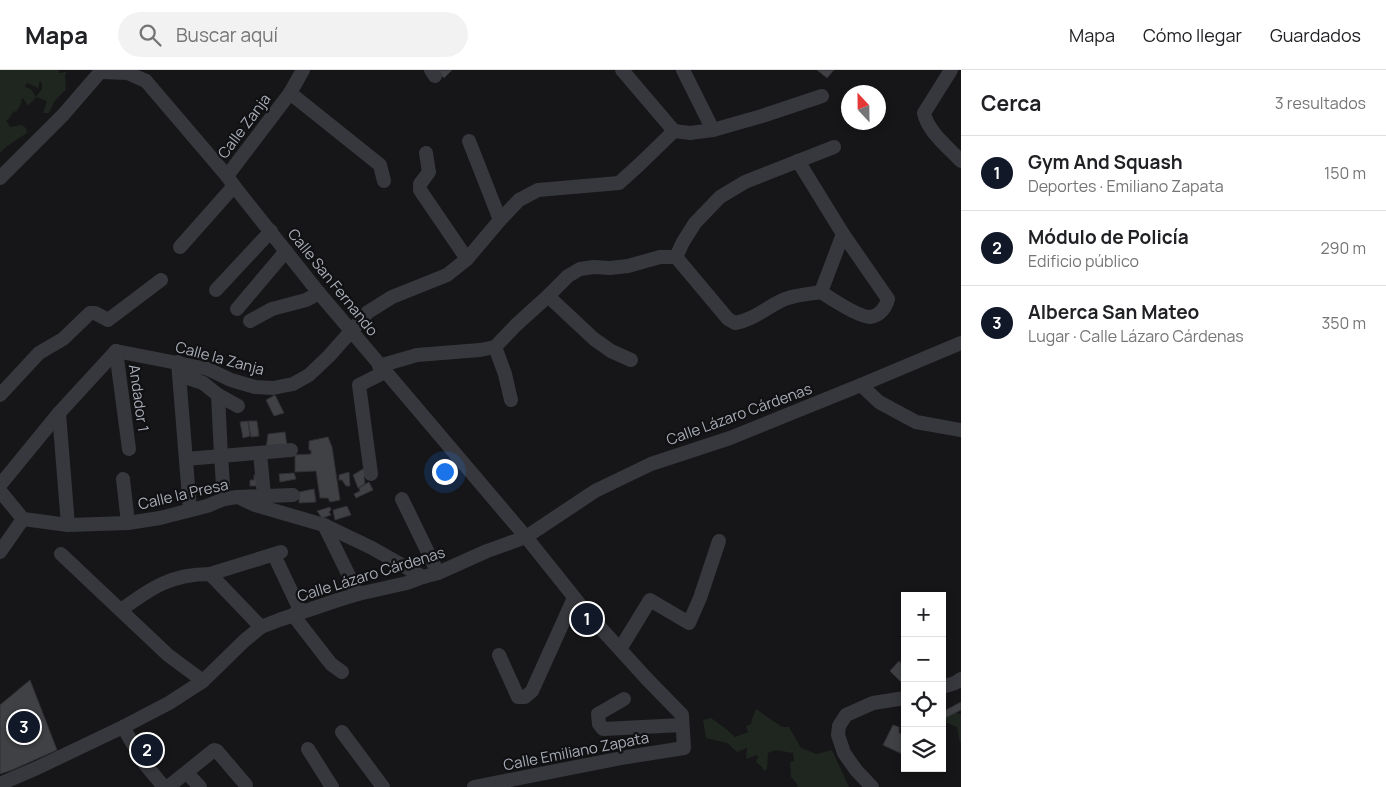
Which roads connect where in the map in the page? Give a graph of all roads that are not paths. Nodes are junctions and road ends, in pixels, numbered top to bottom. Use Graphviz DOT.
graph roads {
  1 [pos="303,70"];
  2 [pos="622,70"];
  3 [pos="683,70"];
  4 [pos="951,70"];
  5 [pos="102,71"];
  6 [pos="290,93"];
  7 [pos="822,96"];
  8 [pos="713,130"];
  9 [pos="674,131"];
  10 [pos="469,141"];
  11 [pos="834,147"];
  12 [pos="426,152"];
  13 [pos="798,161"];
  14 [pos="961,161"];
  15 [pos="0,178"];
  16 [pos="231,181"];
  17 [pos="384,181"];
  18 [pos="500,220"];
  19 [pos="271,231"];
  20 [pos="843,234"];
  21 [pos="180,247"];
  22 [pos="286,251"];
  23 [pos="676,257"];
  24 [pos="467,259"];
  25 [pos="161,280"];
  26 [pos="216,290"];
  27 [pos="820,292"];
  28 [pos="319,293"];
  29 [pos="548,296"];
  30 [pos="237,309"];
  31 [pos="250,320"];
  32 [pos="351,331"];
  33 [pos="961,343"];
  34 [pos="496,347"];
  35 [pos="116,351"];
  36 [pos="631,360"];
  37 [pos="179,368"];
  38 [pos="382,369"];
  39 [pos="861,385"];
  40 [pos="0,394"];
  41 [pos="218,395"];
  42 [pos="512,400"];
  43 [pos="238,406"];
  44 [pos="59,413"];
  45 [pos="961,430"];
  46 [pos="129,449"];
  47 [pos="291,450"];
  48 [pos="260,453"];
  49 [pos="221,456"];
  50 [pos="186,459"];
  51 [pos="371,474"];
  52 [pos="122,479"];
  53 [pos="0,485"];
  54 [pos="0,491"];
  55 [pos="294,495"];
  56 [pos="264,496"];
  57 [pos="230,498"];
  58 [pos="402,499"];
  59 [pos="190,510"];
  60 [pos="23,519"];
  61 [pos="128,523"];
  62 [pos="68,524"];
  63 [pos="324,525"];
  64 [pos="526,537"];
  65 [pos="720,541"];
  66 [pos="0,552"];
  67 [pos="61,554"];
  68 [pos="438,573"];
  69 [pos="210,574"];
  70 [pos="423,577"];
  71 [pos="358,594"];
  72 [pos="574,598"];
  73 [pos="121,610"];
  74 [pos="297,614"];
  75 [pos="261,628"];
  76 [pos="620,649"];
  77 [pos="499,655"];
  78 [pos="342,672"];
  79 [pos="961,679"];
  80 [pos="203,681"];
  81 [pos="946,686"];
  82 [pos="624,698"];
  83 [pos="901,699"];
  84 [pos="682,725"];
  85 [pos="123,727"];
  86 [pos="342,732"];
  87 [pos="308,749"];
  88 [pos="187,773"];
  89 [pos="3,784"];
  90 [pos="246,786"];
  91 [pos="164,787"];
  92 [pos="168,787"];
  93 [pos="200,787"];
  94 [pos="332,787"];
  95 [pos="383,787"];
  96 [pos="474,787"];
  97 [pos="872,787"];
  1 -- 6 [label="street, Calle Zanja"];
  2 -- 9 [label="street"];
  3 -- 8 [label="street"];
  4 -- 14 [label="street"];
  5 -- 15 [label="street"];
  5 -- 16 [label="street, Calle San Fernando"];
  6 -- 16 [label="street, Calle Zanja"];
  6 -- 17 [label="street"];
  7 -- 8 [label="street"];
  8 -- 9 [label="street"];
  9 -- 18 [label="street, Calle la Zanja"];
  10 -- 18 [label="street"];
  11 -- 13 [label="street"];
  12 -- 24 [label="street"];
  13 -- 20 [label="street"];
  13 -- 23 [label="street"];
  16 -- 19 [label="street, Calle San Fernando"];
  16 -- 21 [label="street, Calle Zanja"];
  18 -- 24 [label="street, Calle la Zanja"];
  19 -- 22 [label="street, Calle San Fernando"];
  19 -- 26 [label="street"];
  20 -- 27 [label="street"];
  20 -- 27 [label="street"];
  22 -- 28 [label="street, Calle San Fernando"];
  22 -- 30 [label="street"];
  23 -- 27 [label="street"];
  23 -- 29 [label="street"];
  24 -- 32 [label="street, Calle la Zanja"];
  25 -- 40 [label="street"];
  28 -- 31 [label="street"];
  28 -- 32 [label="street, Calle San Fernando"];
  29 -- 34 [label="street"];
  29 -- 36 [label="street"];
  32 -- 37 [label="street, Calle la Zanja"];
  32 -- 38 [label="street, Calle San Fernando"];
  33 -- 39 [label="street, Calle Lázaro Cárdenas"];
  34 -- 38 [label="street"];
  34 -- 42 [label="street"];
  35 -- 37 [label="street, Calle la Zanja"];
  35 -- 44 [label="street"];
  35 -- 46 [label="street, Andador 1"];
  37 -- 41 [label="street"];
  37 -- 50 [label="street"];
  38 -- 51 [label="street"];
  38 -- 64 [label="street, Calle San Fernando"];
  39 -- 45 [label="street"];
  39 -- 64 [label="street, Calle Lázaro Cárdenas"];
  41 -- 43 [label="street"];
  41 -- 49 [label="street"];
  44 -- 53 [label="street"];
  44 -- 62 [label="street"];
  47 -- 48 [label="street"];
  48 -- 49 [label="street"];
  48 -- 56 [label="street"];
  49 -- 50 [label="street"];
  49 -- 57 [label="street"];
  50 -- 59 [label="street"];
  52 -- 61 [label="street"];
  54 -- 60 [label="street"];
  55 -- 56 [label="street"];
  56 -- 57 [label="street"];
  57 -- 59 [label="street, Calle la Presa"];
  57 -- 63 [label="street, Calle la Presa"];
  58 -- 68 [label="street"];
  59 -- 61 [label="street, Calle la Presa"];
  60 -- 62 [label="street, Calle la Presa"];
  60 -- 66 [label="street"];
  61 -- 62 [label="street, Calle la Presa"];
  63 -- 70 [label="street, Calle la Presa"];
  63 -- 71 [label="street"];
  64 -- 68 [label="street, Calle Lázaro Cárdenas"];
  64 -- 72 [label="street, Calle San Fernando"];
  65 -- 76 [label="street"];
  67 -- 73 [label="street"];
  68 -- 70 [label="street, Calle Lázaro Cárdenas"];
  69 -- 73 [label="street"];
  69 -- 74 [label="street"];
  69 -- 75 [label="street"];
  70 -- 71 [label="street, Calle Lázaro Cárdenas"];
  71 -- 74 [label="street, Calle Lázaro Cárdenas"];
  72 -- 76 [label="street, Calle San Fernando"];
  72 -- 77 [label="street"];
  73 -- 80 [label="street"];
  74 -- 75 [label="street, Calle Lázaro Cárdenas"];
  74 -- 78 [label="street"];
  75 -- 80 [label="street, Calle Lázaro Cárdenas"];
  76 -- 84 [label="street, Calle San Fernando"];
  79 -- 81 [label="street"];
  80 -- 85 [label="street, Calle Lázaro Cárdenas"];
  82 -- 84 [label="street"];
  83 -- 97 [label="street"];
  84 -- 96 [label="street, Calle Emiliano Zapata"];
  85 -- 89 [label="street, Calle Lázaro Cárdenas"];
  85 -- 91 [label="street"];
  86 -- 95 [label="street"];
  87 -- 94 [label="street"];
  88 -- 90 [label="street"];
  88 -- 92 [label="street"];
  88 -- 93 [label="street"];
}
